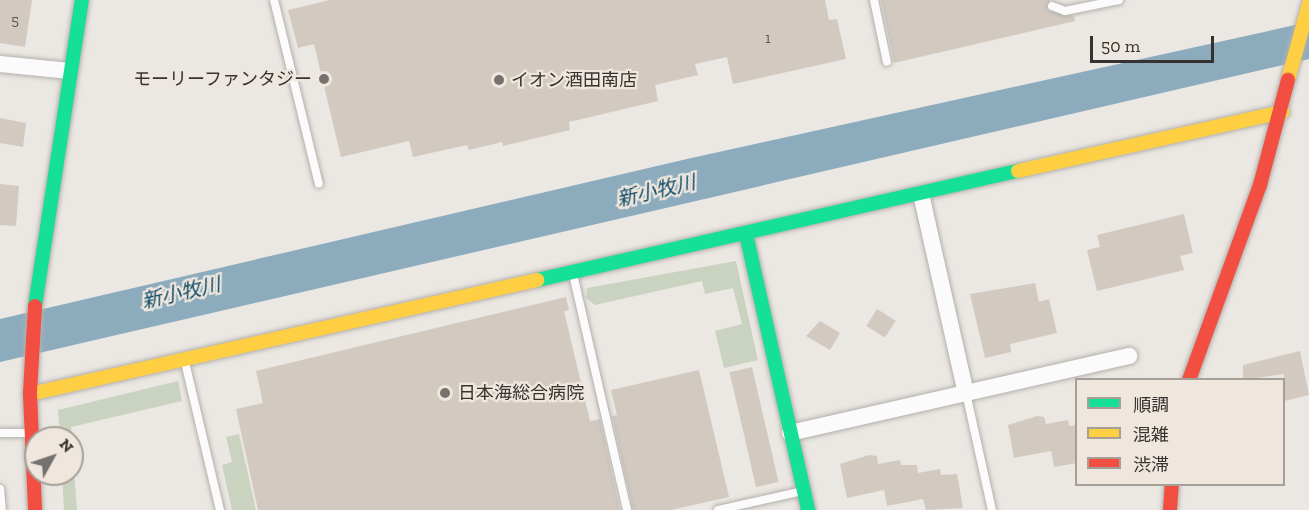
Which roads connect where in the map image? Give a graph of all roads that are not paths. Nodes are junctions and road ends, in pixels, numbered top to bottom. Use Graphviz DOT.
graph roads {
  1 [pos="82,0"];
  2 [pos="274,0"];
  3 [pos="874,0"];
  4 [pos="1119,0"];
  5 [pos="1309,4"];
  6 [pos="1052,6"];
  7 [pos="888,62"];
  8 [pos="0,64"];
  9 [pos="69,70"];
  10 [pos="1282,112"];
  11 [pos="319,184"];
  12 [pos="921,194"];
  13 [pos="746,234"];
  14 [pos="573,273"];
  15 [pos="1129,356"];
  16 [pos="185,363"];
  17 [pos="1191,378"];
  18 [pos="966,393"];
  19 [pos="30,394"];
  20 [pos="31,426"];
  21 [pos="0,433"];
  22 [pos="24,433"];
  23 [pos="790,433"];
  24 [pos="34,486"];
  25 [pos="1172,486"];
  26 [pos="0,489"];
  27 [pos="804,491"];
  28 [pos="2,510"];
  29 [pos="35,510"];
  30 [pos="220,510"];
  31 [pos="627,510"];
  32 [pos="718,510"];
  33 [pos="808,510"];
  34 [pos="993,510"];
  35 [pos="1170,510"];
  1 -- 9 [label="street"];
  2 -- 11 [label="lane"];
  3 -- 7 [label="lane"];
  4 -- 6 [label="lane"];
  5 -- 10 [label="street"];
  8 -- 9 [label="street"];
  9 -- 19 [label="street"];
  10 -- 12 [label="street"];
  10 -- 17 [label="street"];
  12 -- 13 [label="street"];
  12 -- 18 [label="street"];
  13 -- 14 [label="street"];
  13 -- 23 [label="street"];
  14 -- 16 [label="street"];
  14 -- 31 [label="lane"];
  15 -- 18 [label="street"];
  16 -- 19 [label="street"];
  16 -- 30 [label="lane"];
  18 -- 23 [label="street"];
  18 -- 34 [label="lane"];
  19 -- 20 [label="street"];
  21 -- 22 [label="lane"];
  23 -- 27 [label="street"];
  24 -- 29 [label="street"];
  25 -- 35 [label="street"];
  26 -- 28 [label="lane"];
  27 -- 32 [label="lane"];
  27 -- 33 [label="street"];
}
